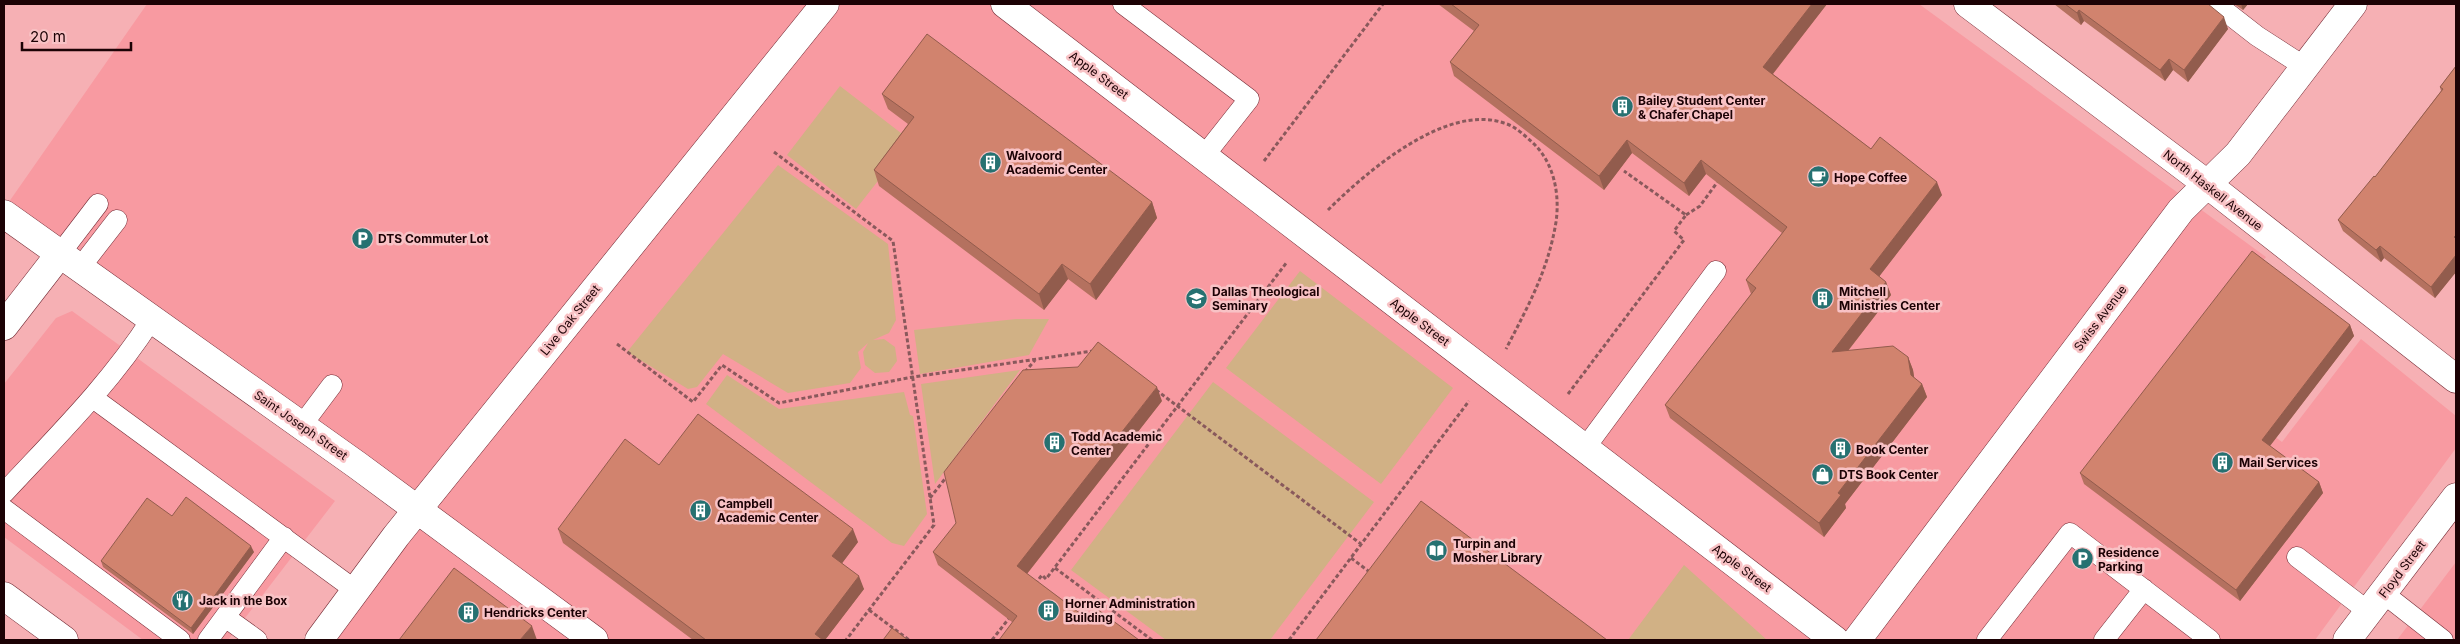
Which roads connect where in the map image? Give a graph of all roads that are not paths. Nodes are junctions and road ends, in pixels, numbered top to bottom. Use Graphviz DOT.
graph roads {
  1 [pos="825,4"];
  2 [pos="1124,4"];
  3 [pos="1968,4"];
  4 [pos="2216,4"];
  5 [pos="2353,4"];
  6 [pos="1013,6"];
  7 [pos="2305,67"];
  8 [pos="1204,156"];
  9 [pos="2207,184"];
  10 [pos="98,204"];
  11 [pos="4,214"];
  12 [pos="117,220"];
  13 [pos="69,262"];
  14 [pos="1716,271"];
  15 [pos="152,320"];
  16 [pos="4,326"];
  17 [pos="2456,379"];
  18 [pos="332,385"];
  19 [pos="93,398"];
  20 [pos="302,425"];
  21 [pos="1584,448"];
  22 [pos="4,493"];
  23 [pos="2456,497"];
  24 [pos="4,509"];
  25 [pos="418,510"];
  26 [pos="284,537"];
  27 [pos="2297,557"];
  28 [pos="2144,589"];
  29 [pos="355,590"];
  30 [pos="4,596"];
  31 [pos="2376,603"];
  32 [pos="225,617"];
  33 [pos="64,640"];
  34 [pos="180,640"];
  35 [pos="208,640"];
  36 [pos="256,640"];
  37 [pos="319,640"];
  38 [pos="594,640"];
  39 [pos="1835,640"];
  40 [pos="1857,640"];
  41 [pos="1987,640"];
  42 [pos="2104,640"];
  43 [pos="2210,640"];
  44 [pos="2347,640"];
  45 [pos="2443,640"];
  1 -- 25 [label="street, Live Oak Street"];
  2 -- 8 [label="lane"];
  3 -- 9 [label="street, North Haskell Avenue"];
  4 -- 7 [label="lane"];
  5 -- 7 [label="street, Swiss Avenue"];
  6 -- 8 [label="street, Apple Street"];
  7 -- 9 [label="street, Swiss Avenue"];
  8 -- 21 [label="street, Apple Street"];
  9 -- 17 [label="street, North Haskell Avenue"];
  9 -- 40 [label="street, Swiss Avenue"];
  10 -- 13 [label="lane"];
  11 -- 13 [label="street, Saint Joseph Street"];
  12 -- 13 [label="lane"];
  13 -- 15 [label="street, Saint Joseph Street"];
  13 -- 16 [label="street"];
  14 -- 21 [label="lane"];
  15 -- 19 [label="lane"];
  15 -- 20 [label="street, Saint Joseph Street"];
  18 -- 20 [label="lane"];
  19 -- 22 [label="lane"];
  19 -- 26 [label="lane"];
  20 -- 25 [label="street, Saint Joseph Street"];
  21 -- 39 [label="street, Apple Street"];
  23 -- 31 [label="street, Floyd Street"];
  24 -- 34 [label="lane"];
  25 -- 29 [label="street, Live Oak Street"];
  25 -- 38 [label="street, Saint Joseph Street"];
  26 -- 29 [label="lane"];
  26 -- 32 [label="lane"];
  27 -- 31 [label="lane"];
  28 -- 41 [label="lane"];
  28 -- 42 [label="lane"];
  28 -- 43 [label="lane"];
  29 -- 37 [label="street, Live Oak Street"];
  30 -- 33 [label="street"];
  31 -- 44 [label="street, Floyd Street"];
  31 -- 45 [label="lane"];
  32 -- 35 [label="lane"];
  32 -- 36 [label="lane"];
}
